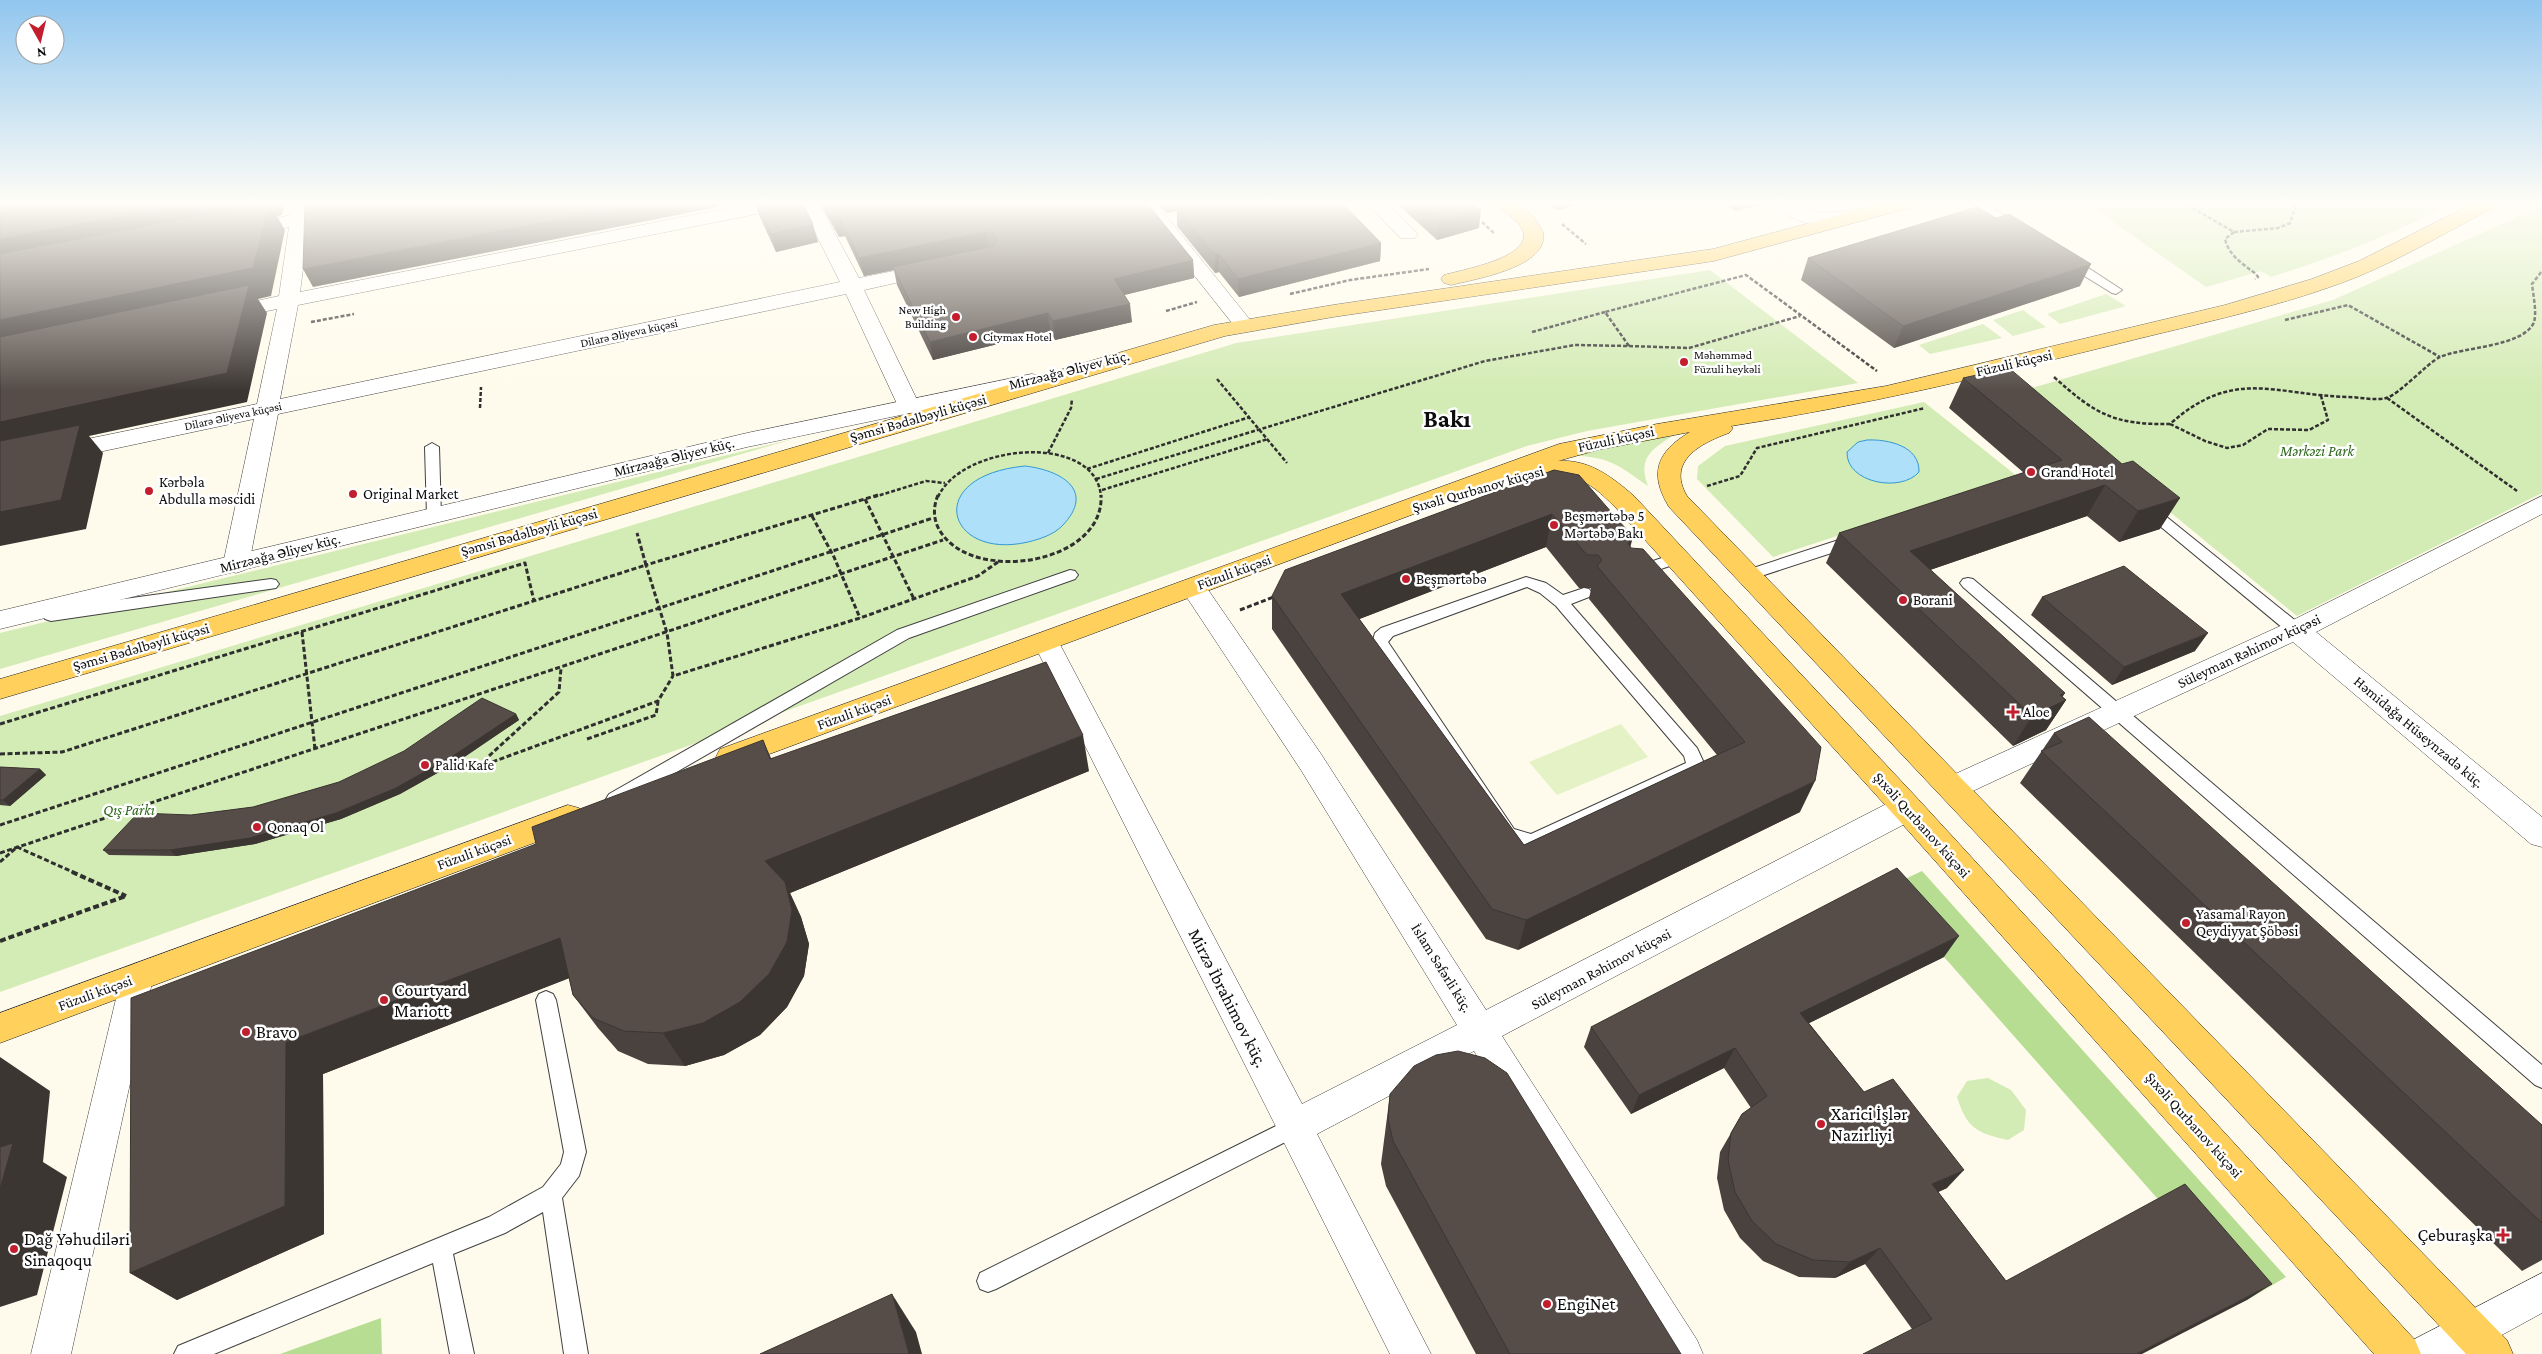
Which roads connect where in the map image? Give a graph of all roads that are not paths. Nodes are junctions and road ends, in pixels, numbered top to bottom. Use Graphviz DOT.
graph roads {
  1 [pos="294,265"];
  2 [pos="466,265"];
  3 [pos="842,265"];
  4 [pos="1202,265"];
  5 [pos="1498,265"];
  6 [pos="1647,265"];
  7 [pos="2076,265"];
  8 [pos="2364,265"];
  9 [pos="950,266"];
  10 [pos="853,286"];
  11 [pos="2116,290"];
  12 [pos="289,300"];
  13 [pos="1333,311"];
  14 [pos="212,316"];
  15 [pos="1244,325"];
  16 [pos="1058,376"];
  17 [pos="909,406"];
  18 [pos="1810,407"];
  19 [pos="266,409"];
  20 [pos="432,447"];
  21 [pos="0,465"];
  22 [pos="2139,501"];
  23 [pos="2541,506"];
  24 [pos="434,516"];
  25 [pos="1368,522"];
  26 [pos="1865,536"];
  27 [pos="1676,558"];
  28 [pos="236,564"];
  29 [pos="1070,575"];
  30 [pos="1749,575"];
  31 [pos="1629,576"];
  32 [pos="1968,583"];
  33 [pos="272,584"];
  34 [pos="1193,587"];
  35 [pos="1584,593"];
  36 [pos="1561,602"];
  37 [pos="0,621"];
  38 [pos="2296,630"];
  39 [pos="1046,642"];
  40 [pos="0,689"];
  41 [pos="2118,712"];
  42 [pos="1952,788"];
  43 [pos="615,799"];
  44 [pos="1907,808"];
  45 [pos="2542,835"];
  46 [pos="137,978"];
  47 [pos="546,1000"];
  48 [pos="0,1028"];
  49 [pos="1482,1031"];
  50 [pos="2542,1078"];
  51 [pos="1294,1127"];
  52 [pos="551,1195"];
  53 [pos="441,1249"];
  54 [pos="988,1281"];
  55 [pos="2542,1292"];
  56 [pos="2481,1342"];
  57 [pos="51,1354"];
  58 [pos="186,1354"];
  59 [pos="462,1354"];
  60 [pos="576,1354"];
  61 [pos="1411,1354"];
  62 [pos="1683,1354"];
  63 [pos="2401,1354"];
  64 [pos="2427,1354"];
  1 -- 12 [label="street"];
  2 -- 12 [label="street"];
  3 -- 10 [label="street"];
  4 -- 15 [label="street"];
  5 -- 13 [label="main road"];
  6 -- 13 [label="main road, Mirzəağa Əliyev küç."];
  7 -- 11 [label="lane"];
  8 -- 18 [label="main road, Füzuli küçəsi"];
  9 -- 10 [label="street, Dilarə Əliyeva küçəsi"];
  10 -- 17 [label="street"];
  10 -- 19 [label="street, Dilarə Əliyeva küçəsi"];
  12 -- 14 [label="street"];
  12 -- 19 [label="street"];
  13 -- 15 [label="main road, Mirzəağa Əliyev küç."];
  15 -- 16 [label="main road, Mirzəağa Əliyev küç."];
  16 -- 17 [label="street, Mirzəağa Əliyev küç."];
  16 -- 40 [label="main road, Şəmsi Bədəlbəyli küçəsi"];
  17 -- 24 [label="street, Mirzəağa Əliyev küç."];
  18 -- 25 [label="main road, Füzuli küçəsi"];
  18 -- 30 [label="main road"];
  19 -- 21 [label="street, Dilarə Əliyeva küçəsi"];
  19 -- 28 [label="street"];
  20 -- 24 [label="lane"];
  22 -- 38 [label="lane"];
  23 -- 38 [label="street, Süleyman Rəhimov küçəsi"];
  24 -- 28 [label="street, Mirzəağa Əliyev küç."];
  25 -- 27 [label="main road, Şıxəli Qurbanov küçəsi"];
  25 -- 34 [label="main road, Füzuli küçəsi"];
  26 -- 30 [label="lane"];
  27 -- 31 [label="lane"];
  27 -- 44 [label="main road, Şıxəli Qurbanov küçəsi"];
  28 -- 37 [label="street, Mirzəağa Əliyev küç."];
  29 -- 43 [label="lane"];
  30 -- 42 [label="main road"];
  32 -- 41 [label="lane"];
  33 -- 37 [label="lane"];
  34 -- 39 [label="main road, Füzuli küçəsi"];
  34 -- 49 [label="street, İslam Səfərli küç."];
  35 -- 36 [label="lane"];
  36 -- 36 [label="lane"];
  38 -- 41 [label="street, Süleyman Rəhimov küçəsi"];
  38 -- 45 [label="street, Həmidağa Hüseynzadə küç."];
  39 -- 43 [label="main road, Füzuli küçəsi"];
  39 -- 51 [label="street, Mirzə İbrahimov küç."];
  41 -- 42 [label="street, Süleyman Rəhimov küçəsi"];
  41 -- 50 [label="lane"];
  42 -- 56 [label="main road"];
  43 -- 46 [label="main road, Füzuli küçəsi"];
  44 -- 49 [label="street, Süleyman Rəhimov küçəsi"];
  44 -- 63 [label="main road, Şıxəli Qurbanov küçəsi"];
  46 -- 48 [label="main road, Füzuli küçəsi"];
  46 -- 57 [label="street"];
  47 -- 52 [label="lane"];
  49 -- 51 [label="street, Süleyman Rəhimov küçəsi"];
  49 -- 62 [label="street, İslam Səfərli küç."];
  51 -- 54 [label="lane"];
  51 -- 61 [label="street, Mirzə İbrahimov küç."];
  52 -- 53 [label="lane"];
  52 -- 60 [label="lane"];
  53 -- 58 [label="lane"];
  53 -- 59 [label="lane"];
  55 -- 56 [label="street"];
  56 -- 64 [label="street"];
}
